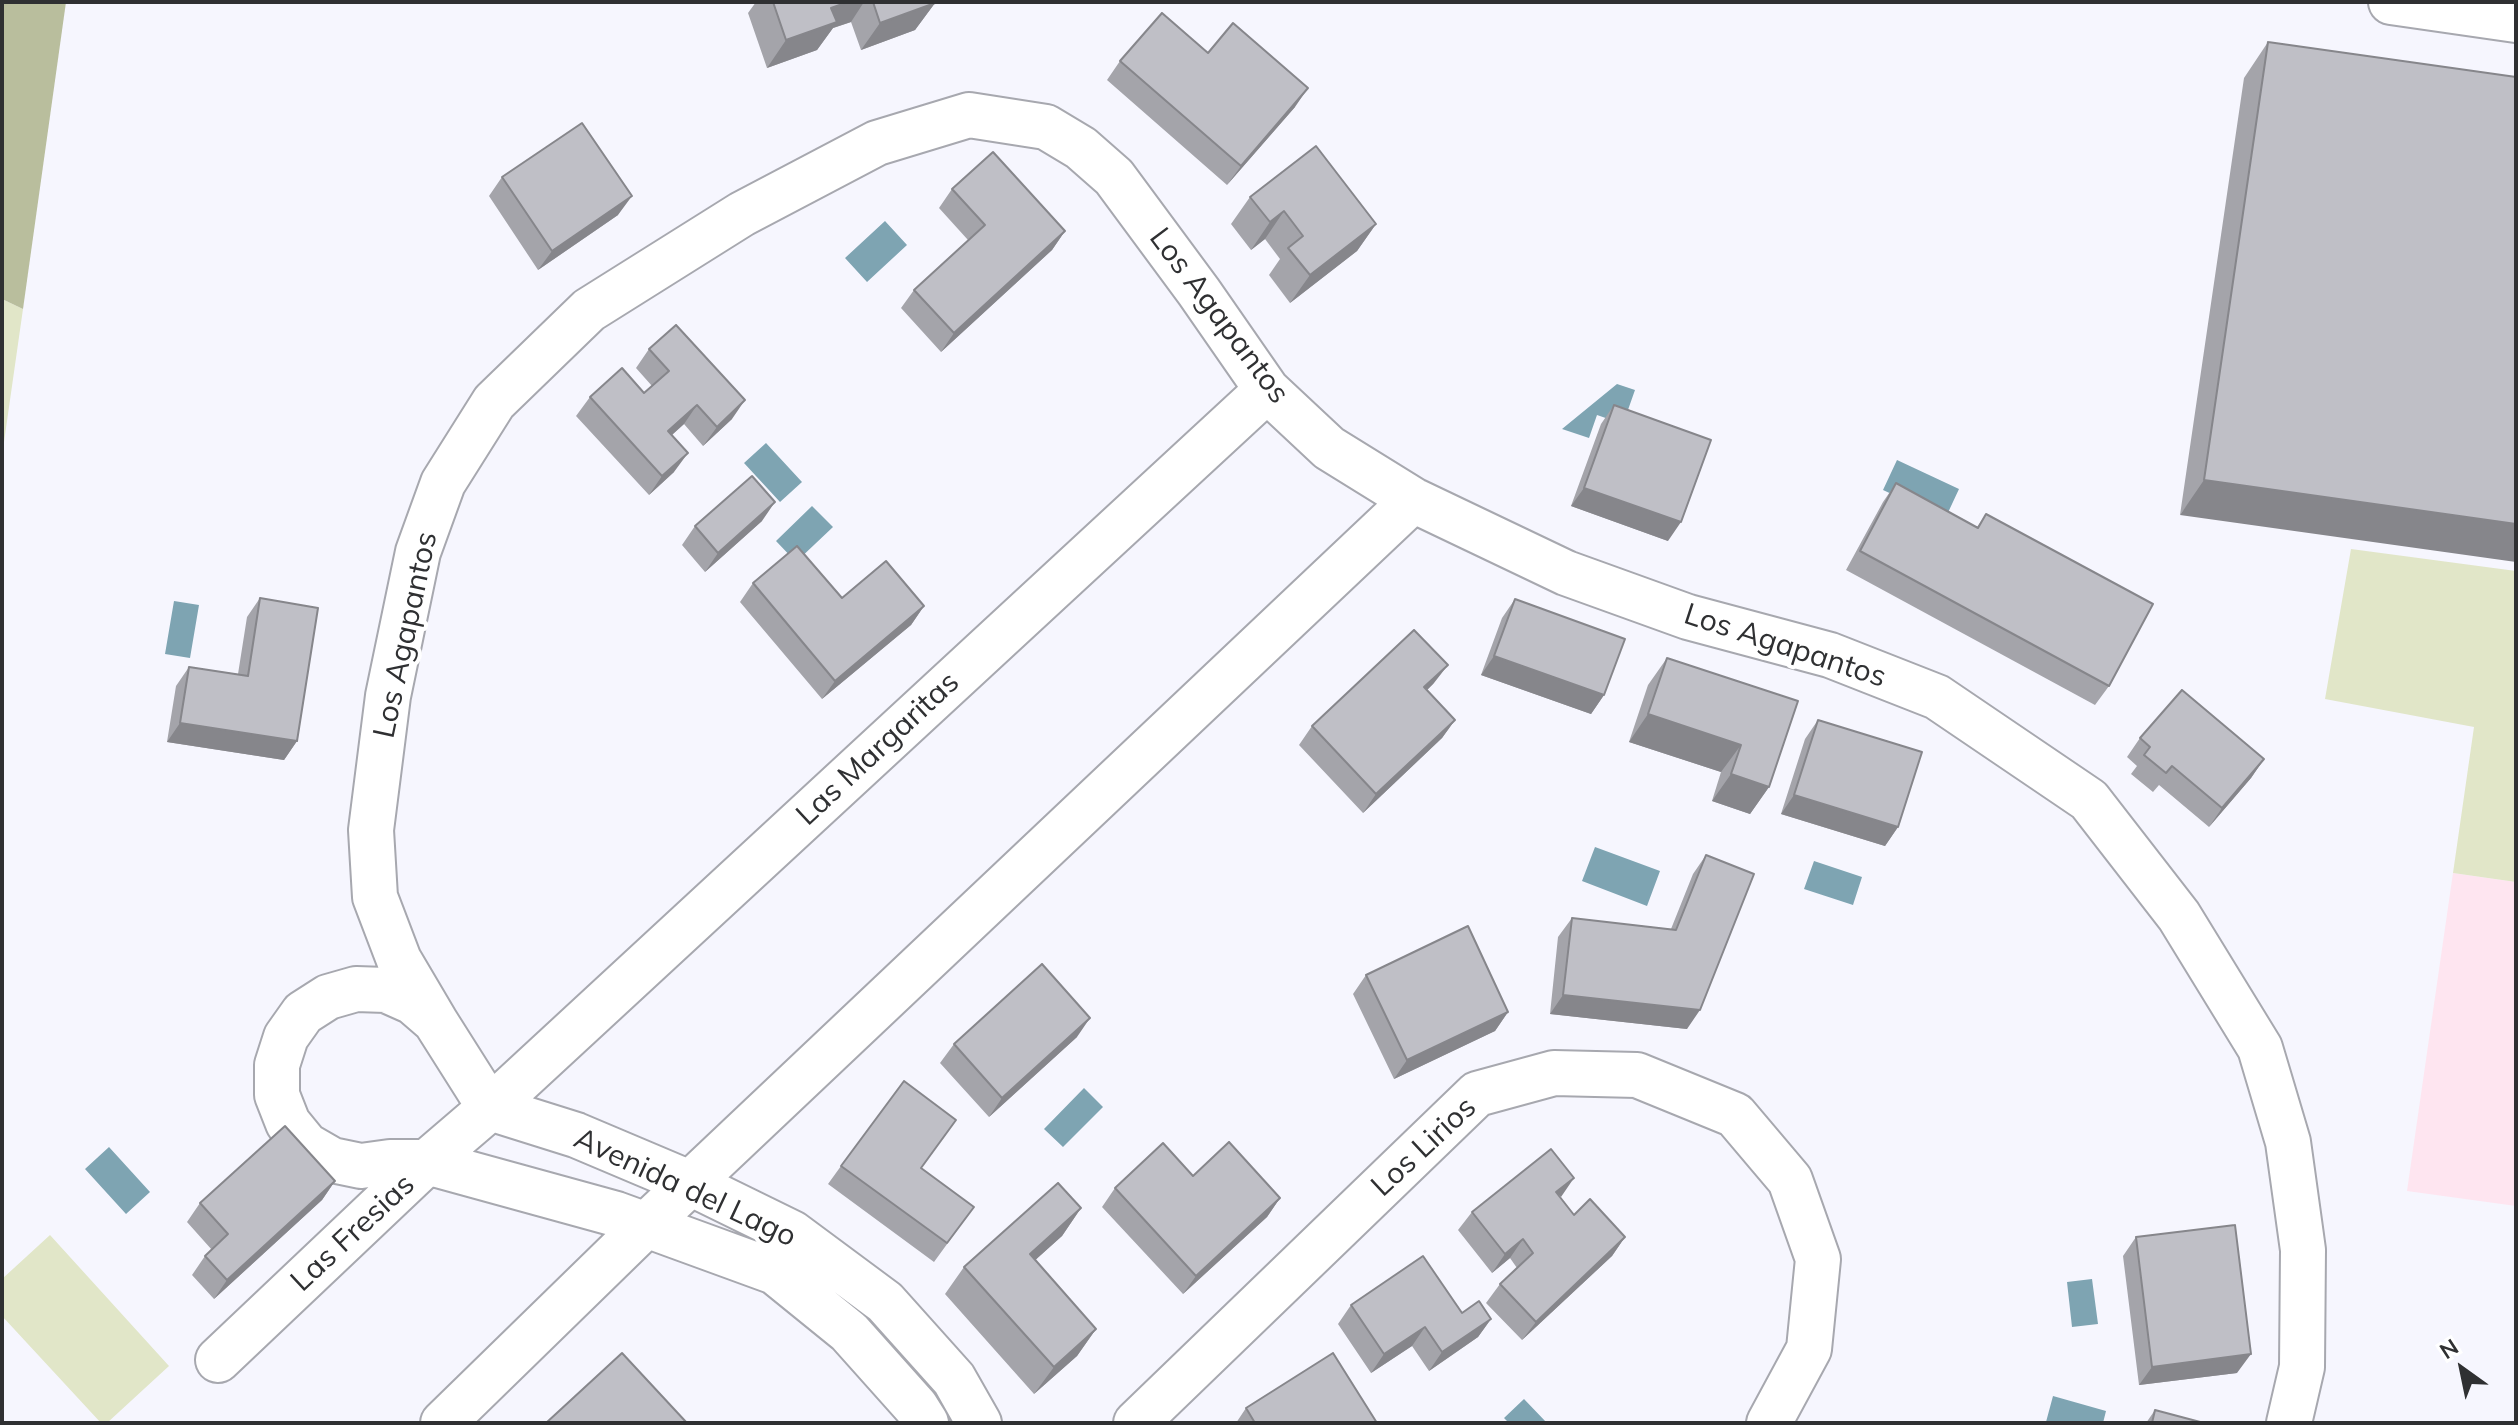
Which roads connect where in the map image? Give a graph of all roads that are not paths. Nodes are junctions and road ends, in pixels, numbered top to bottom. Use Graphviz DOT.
graph roads {
  1 [pos="2391,2"];
  2 [pos="2516,20"];
  3 [pos="1267,390"];
  4 [pos="1413,500"];
  5 [pos="441,1032"];
  6 [pos="490,1108"];
  7 [pos="409,1162"];
  8 [pos="692,1184"];
  9 [pos="646,1225"];
  10 [pos="218,1360"];
  11 [pos="443,1423"];
  12 [pos="926,1423"];
  13 [pos="979,1423"];
  14 [pos="1136,1423"];
  15 [pos="1769,1423"];
  16 [pos="2289,1423"];
  1 -- 2 [label="street"];
  3 -- 4 [label="street, Los Agapantos"];
  3 -- 5 [label="street, Los Agapantos"];
  3 -- 6 [label="street, Las Margaritas"];
  4 -- 8 [label="street"];
  4 -- 16 [label="street, Los Agapantos"];
  5 -- 6 [label="street, Avenida del Lago"];
  5 -- 7 [label="street, Avenida del Lago"];
  5 -- 7 [label="street, Avenida del Lago"];
  6 -- 7 [label="street, Las Fresias"];
  6 -- 8 [label="street, Avenida del Lago"];
  7 -- 9 [label="street, Avenida del Lago"];
  7 -- 10 [label="street, Las Fresias"];
  8 -- 9 [label="street"];
  8 -- 13 [label="street, Avenida del Lago"];
  9 -- 11 [label="street"];
  9 -- 12 [label="street, Avenida del Lago"];
  14 -- 15 [label="street, Los Lirios"];
}
